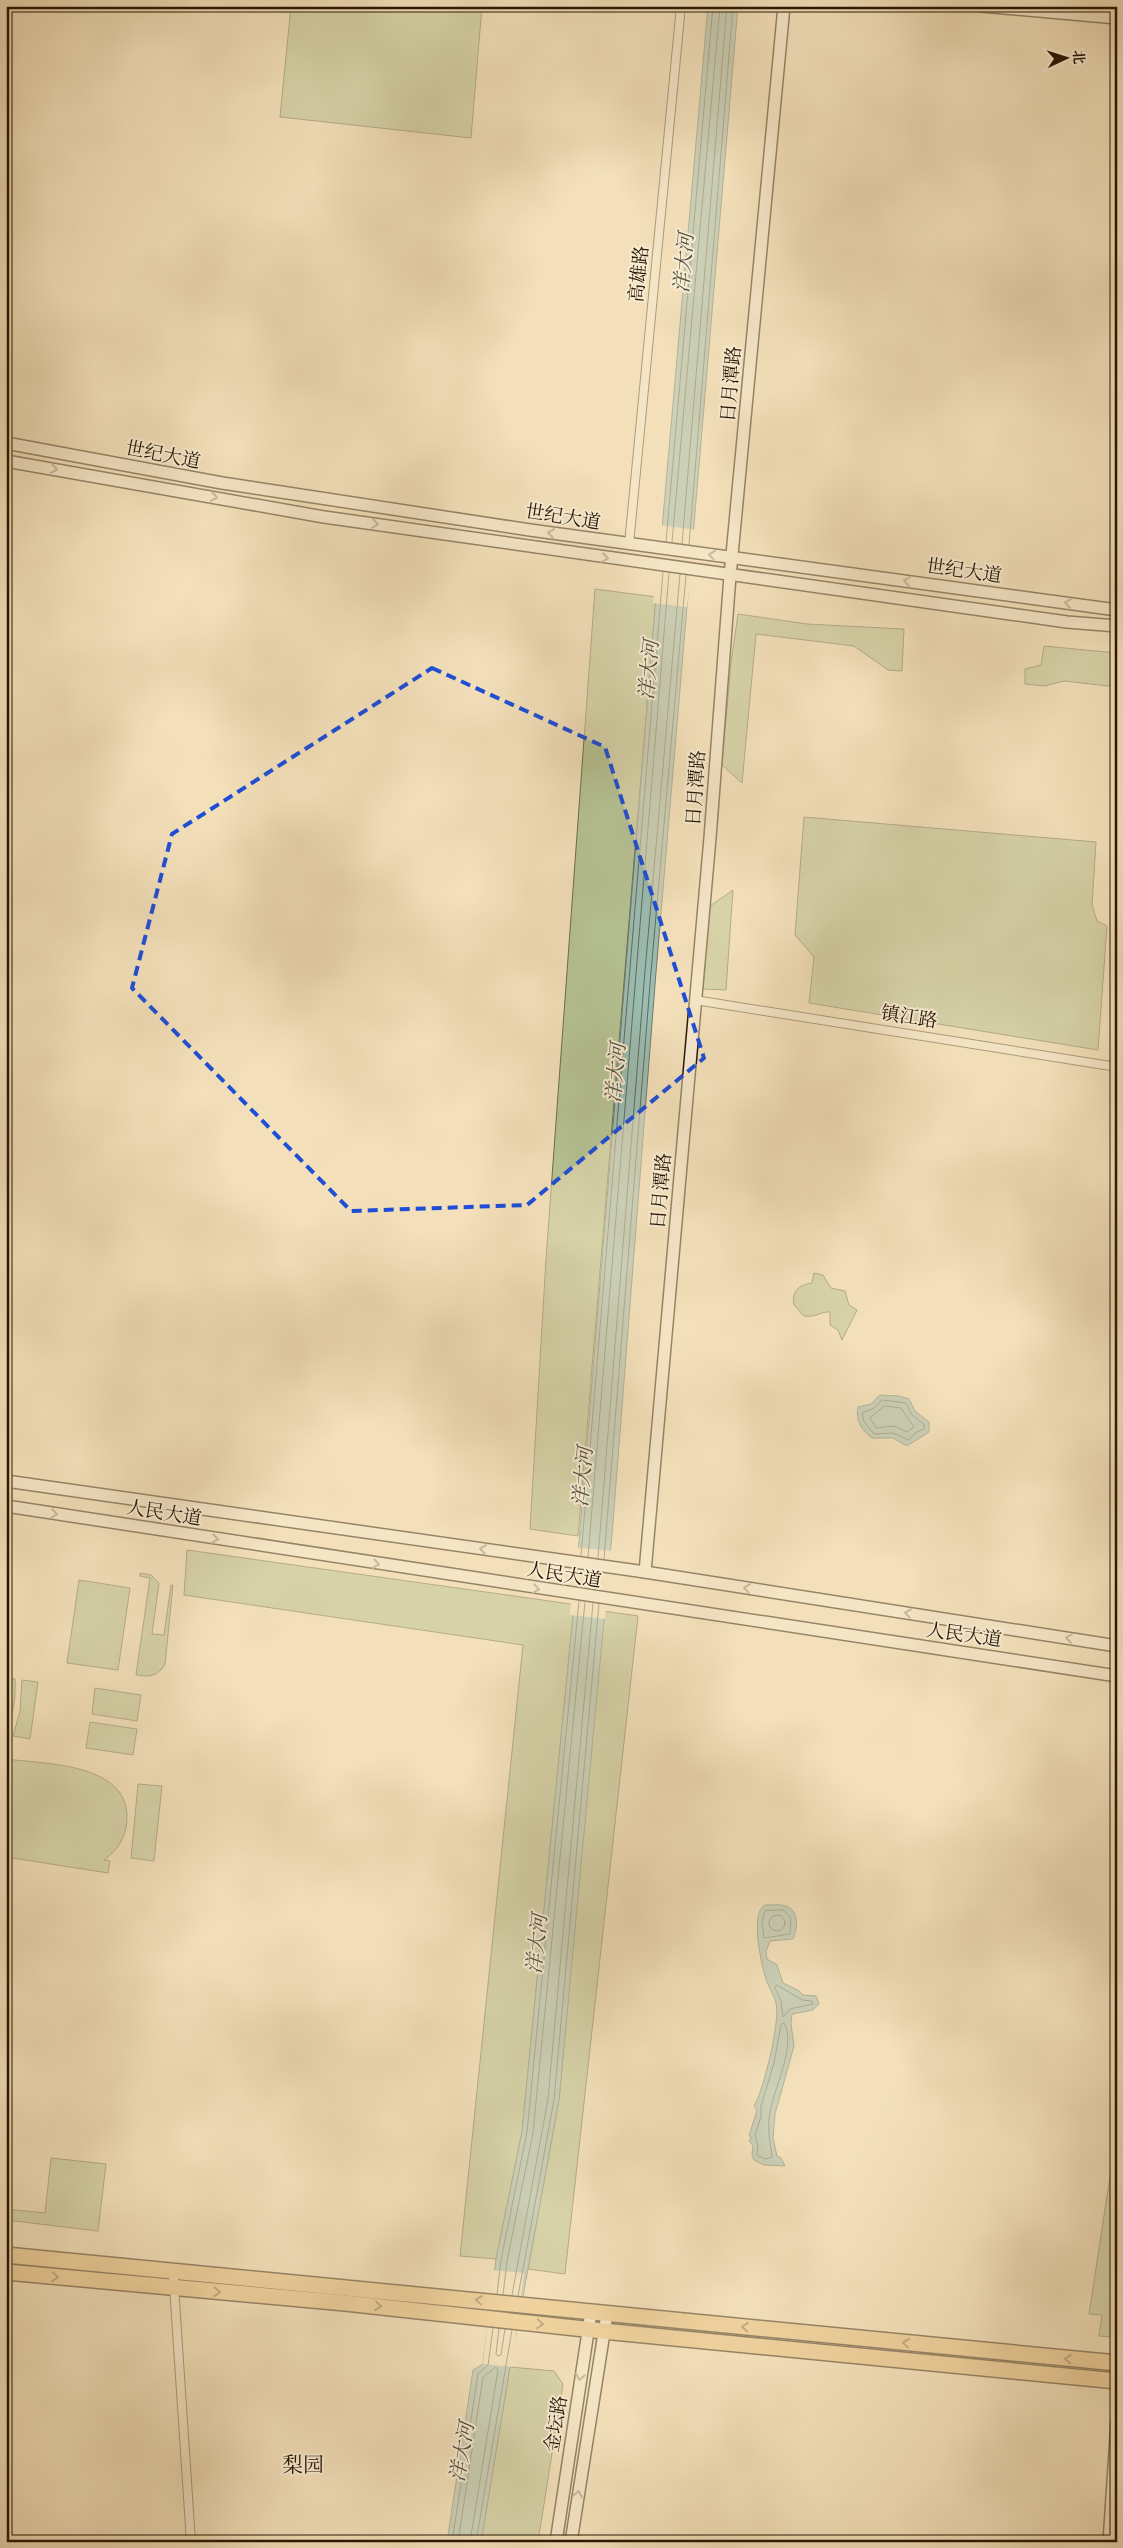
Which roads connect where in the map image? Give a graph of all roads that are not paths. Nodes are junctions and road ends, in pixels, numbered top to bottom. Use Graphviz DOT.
graph roads {
  1 [pos="681,6"];
  2 [pos="784,6"];
  3 [pos="981,6"];
  4 [pos="1117,18"];
  5 [pos="6,443"];
  6 [pos="6,460"];
  7 [pos="629,544"];
  8 [pos="732,557"];
  9 [pos="730,576"];
  10 [pos="1117,610"];
  11 [pos="1117,626"];
  12 [pos="696,1000"];
  13 [pos="1117,1067"];
  14 [pos="6,1480"];
  15 [pos="6,1506"];
  16 [pos="645,1572"];
  17 [pos="1117,1646"];
  18 [pos="1117,1676"];
  19 [pos="6,2255"];
  20 [pos="173,2271"];
  21 [pos="6,2272"];
  22 [pos="175,2288"];
  23 [pos="591,2312"];
  24 [pos="607,2314"];
  25 [pos="596,2330"];
  26 [pos="1117,2363"];
  27 [pos="1117,2381"];
  28 [pos="1117,2422"];
  29 [pos="190,2542"];
  30 [pos="556,2542"];
  31 [pos="571,2542"];
  32 [pos="1110,2542"];
  1 -- 7 [label="street, 高雄路"];
  2 -- 8 [label="street, 日月潭路"];
  3 -- 4 [label="street"];
  7 -- 5 [label="street, 世纪大道, one-way"];
  6 -- 9 [label="street, 世纪大道, one-way"];
  8 -- 7 [label="street, 世纪大道, one-way"];
  8 -- 9 [label="street, 日月潭路"];
  10 -- 8 [label="street, 世纪大道, one-way"];
  9 -- 11 [label="street, 世纪大道"];
  9 -- 12 [label="street, 日月潭路"];
  12 -- 13 [label="street, 镇江路"];
  12 -- 16 [label="street, 日月潭路"];
  16 -- 14 [label="street, 人民大道, one-way"];
  15 -- 18 [label="street, 人民大道, one-way"];
  17 -- 16 [label="street, 人民大道, one-way"];
  19 -- 20 [label="highway"];
  20 -- 22 [label="street"];
  23 -- 20 [label="highway, one-way"];
  21 -- 22 [label="highway, one-way"];
  22 -- 25 [label="highway, one-way"];
  22 -- 29 [label="street"];
  23 -- 24 [label="highway"];
  23 -- 25 [label="street, 金坛路"];
  24 -- 25 [label="street, 金坛路"];
  26 -- 24 [label="highway, one-way"];
  25 -- 27 [label="highway"];
  25 -- 30 [label="street, 金坛路, one-way"];
  31 -- 25 [label="street, 金坛路, one-way"];
  28 -- 32 [label="street"];
}
